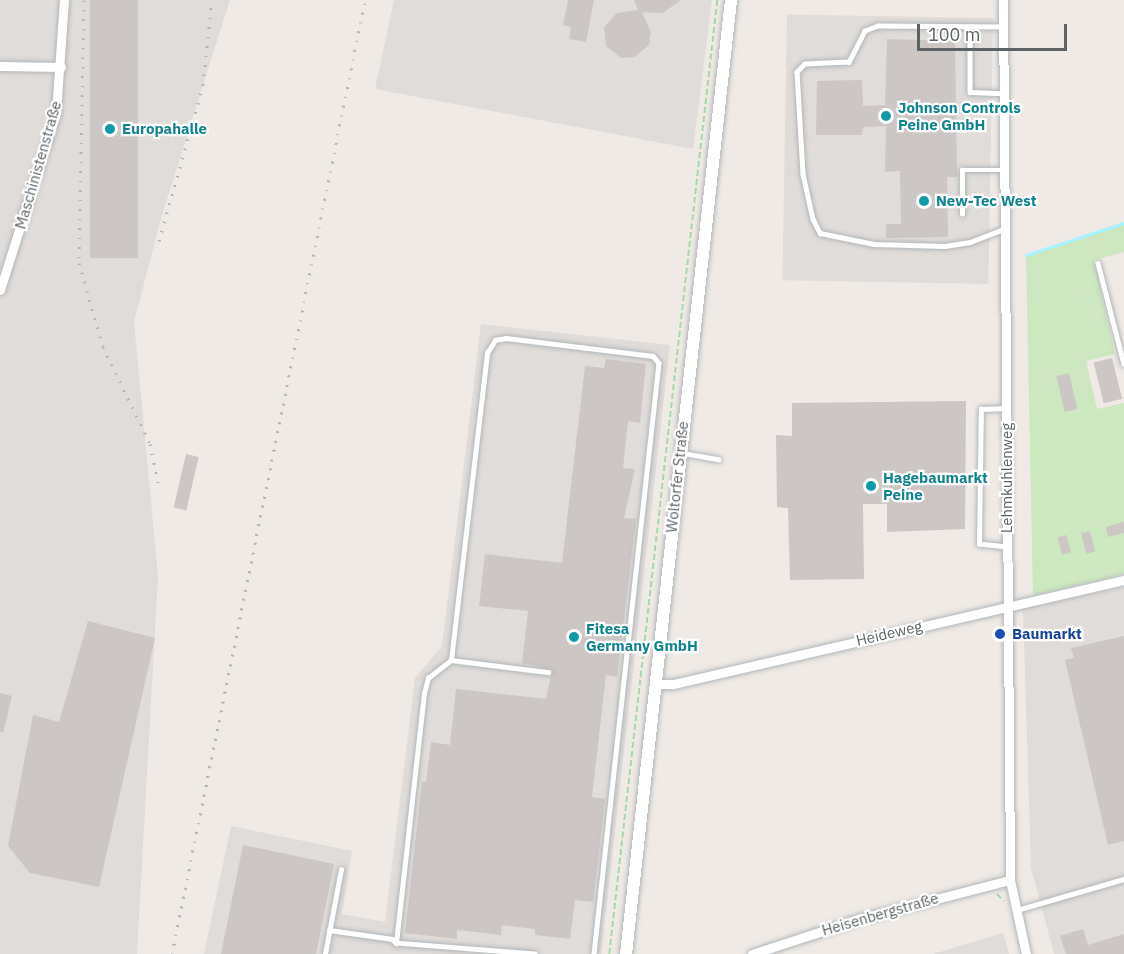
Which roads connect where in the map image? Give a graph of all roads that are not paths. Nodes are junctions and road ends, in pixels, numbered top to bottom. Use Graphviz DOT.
graph roads {
  1 [pos="64,0"];
  2 [pos="731,0"];
  3 [pos="1002,0"];
  4 [pos="970,27"];
  5 [pos="1003,27"];
  6 [pos="0,66"];
  7 [pos="61,67"];
  8 [pos="1003,93"];
  9 [pos="1004,170"];
  10 [pos="962,214"];
  11 [pos="1004,229"];
  12 [pos="1098,263"];
  13 [pos="0,290"];
  14 [pos="1124,364"];
  15 [pos="1007,408"];
  16 [pos="680,452"];
  17 [pos="718,459"];
  18 [pos="1006,547"];
  19 [pos="1124,580"];
  20 [pos="1007,606"];
  21 [pos="451,660"];
  22 [pos="548,672"];
  23 [pos="654,684"];
  24 [pos="341,869"];
  25 [pos="1124,879"];
  26 [pos="1010,880"];
  27 [pos="1015,911"];
  28 [pos="329,930"];
  29 [pos="396,943"];
  30 [pos="770,950"];
  31 [pos="451,951"];
  32 [pos="325,954"];
  33 [pos="535,954"];
  34 [pos="594,954"];
  35 [pos="626,954"];
  36 [pos="752,954"];
  37 [pos="1026,954"];
  1 -- 7 [label="street, Maschinistenstraße"];
  2 -- 16 [label="main road, Woltorfer Straße"];
  3 -- 5 [label="street, Lehmkuhlenweg"];
  4 -- 5 [label="lane"];
  4 -- 8 [label="lane"];
  4 -- 11 [label="lane"];
  5 -- 8 [label="street, Lehmkuhlenweg"];
  6 -- 7 [label="street"];
  7 -- 13 [label="street, Maschinistenstraße"];
  8 -- 9 [label="street, Lehmkuhlenweg"];
  9 -- 10 [label="lane"];
  9 -- 11 [label="street, Lehmkuhlenweg"];
  11 -- 15 [label="street, Lehmkuhlenweg"];
  12 -- 14 [label="lane"];
  15 -- 18 [label="street, Lehmkuhlenweg"];
  15 -- 18 [label="lane"];
  16 -- 17 [label="lane"];
  16 -- 23 [label="main road, Woltorfer Straße"];
  18 -- 20 [label="street, Lehmkuhlenweg"];
  19 -- 20 [label="street, Heideweg"];
  20 -- 23 [label="street, Heideweg"];
  20 -- 26 [label="street, Lehmkuhlenweg"];
  21 -- 22 [label="lane"];
  21 -- 29 [label="lane"];
  21 -- 34 [label="lane"];
  23 -- 35 [label="main road, Woltorfer Straße"];
  24 -- 28 [label="lane"];
  25 -- 27 [label="lane"];
  26 -- 27 [label="street, Lehmkuhlenweg"];
  26 -- 30 [label="street, Heisenbergstraße"];
  27 -- 37 [label="street, Lehmkuhlenweg"];
  28 -- 29 [label="lane"];
  28 -- 32 [label="lane"];
  29 -- 31 [label="lane"];
  30 -- 36 [label="street, Heisenbergstraße"];
  31 -- 33 [label="lane"];
}
